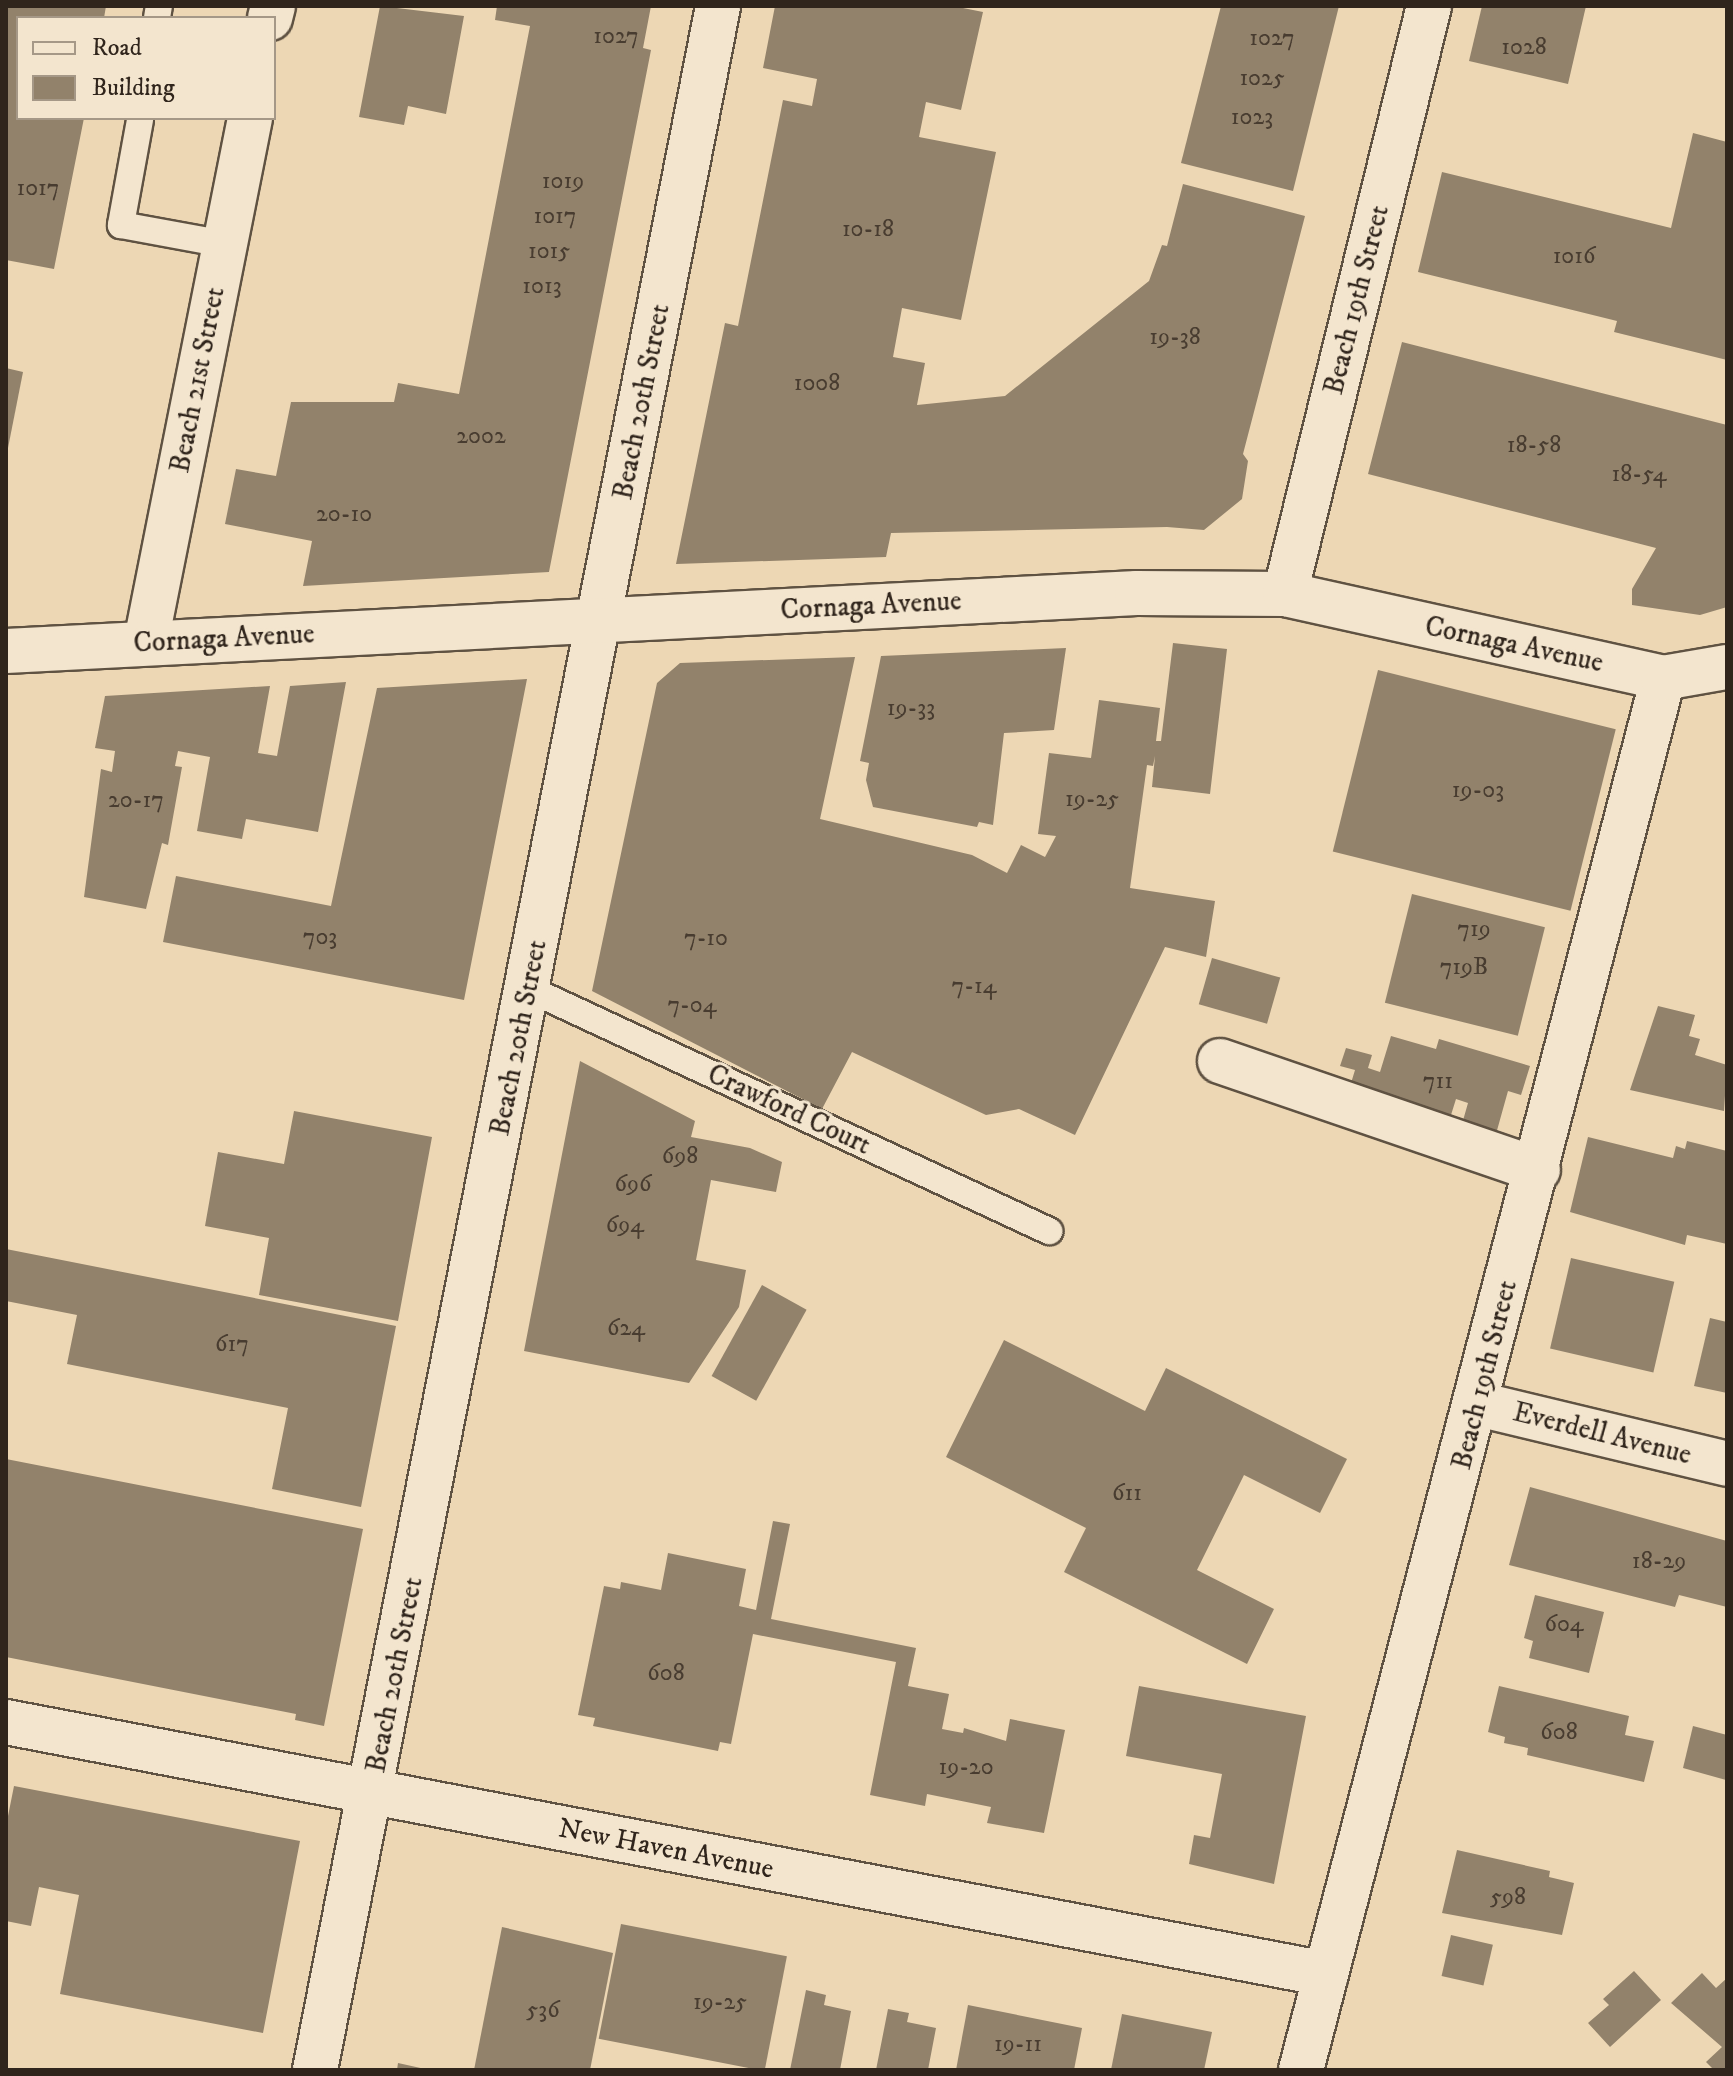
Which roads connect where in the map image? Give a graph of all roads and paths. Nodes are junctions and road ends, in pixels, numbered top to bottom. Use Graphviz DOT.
graph roads {
  1 [pos="718,6"];
  2 [pos="1429,6"];
  3 [pos="140,120"];
  4 [pos="250,120"];
  5 [pos="225,244"];
  6 [pos="1285,594"];
  7 [pos="600,619"];
  8 [pos="146,642"];
  9 [pos="6,651"];
  10 [pos="1725,677"];
  11 [pos="1663,678"];
  12 [pos="529,989"];
  13 [pos="1220,1061"];
  14 [pos="1538,1170"];
  15 [pos="1049,1231"];
  16 [pos="1478,1404"];
  17 [pos="1727,1464"];
  18 [pos="6,1722"];
  19 [pos="372,1794"];
  20 [pos="1326,1974"];
  21 [pos="315,2070"];
  22 [pos="1301,2070"];
  1 -- 7 [label="street, Beach 20th Street"];
  2 -- 6 [label="street, Beach 19th Street"];
  3 -- 5 [label="lane"];
  4 -- 5 [label="street, Beach 21st Street"];
  5 -- 8 [label="street, Beach 21st Street"];
  6 -- 7 [label="street, Cornaga Avenue"];
  6 -- 11 [label="street, Cornaga Avenue"];
  7 -- 8 [label="street, Cornaga Avenue"];
  7 -- 12 [label="street, Beach 20th Street"];
  8 -- 9 [label="street, Cornaga Avenue"];
  10 -- 11 [label="street, Cornaga Avenue"];
  11 -- 14 [label="street, Beach 19th Street"];
  12 -- 15 [label="lane, Crawford Court"];
  12 -- 19 [label="street, Beach 20th Street"];
  13 -- 14 [label="street"];
  14 -- 16 [label="street, Beach 19th Street"];
  16 -- 17 [label="street, Everdell Avenue"];
  16 -- 20 [label="street, Beach 19th Street"];
  18 -- 19 [label="street, New Haven Avenue"];
  19 -- 20 [label="street, New Haven Avenue"];
  19 -- 21 [label="street, Beach 20th Street"];
  20 -- 22 [label="street, Beach 19th Street"];
}
